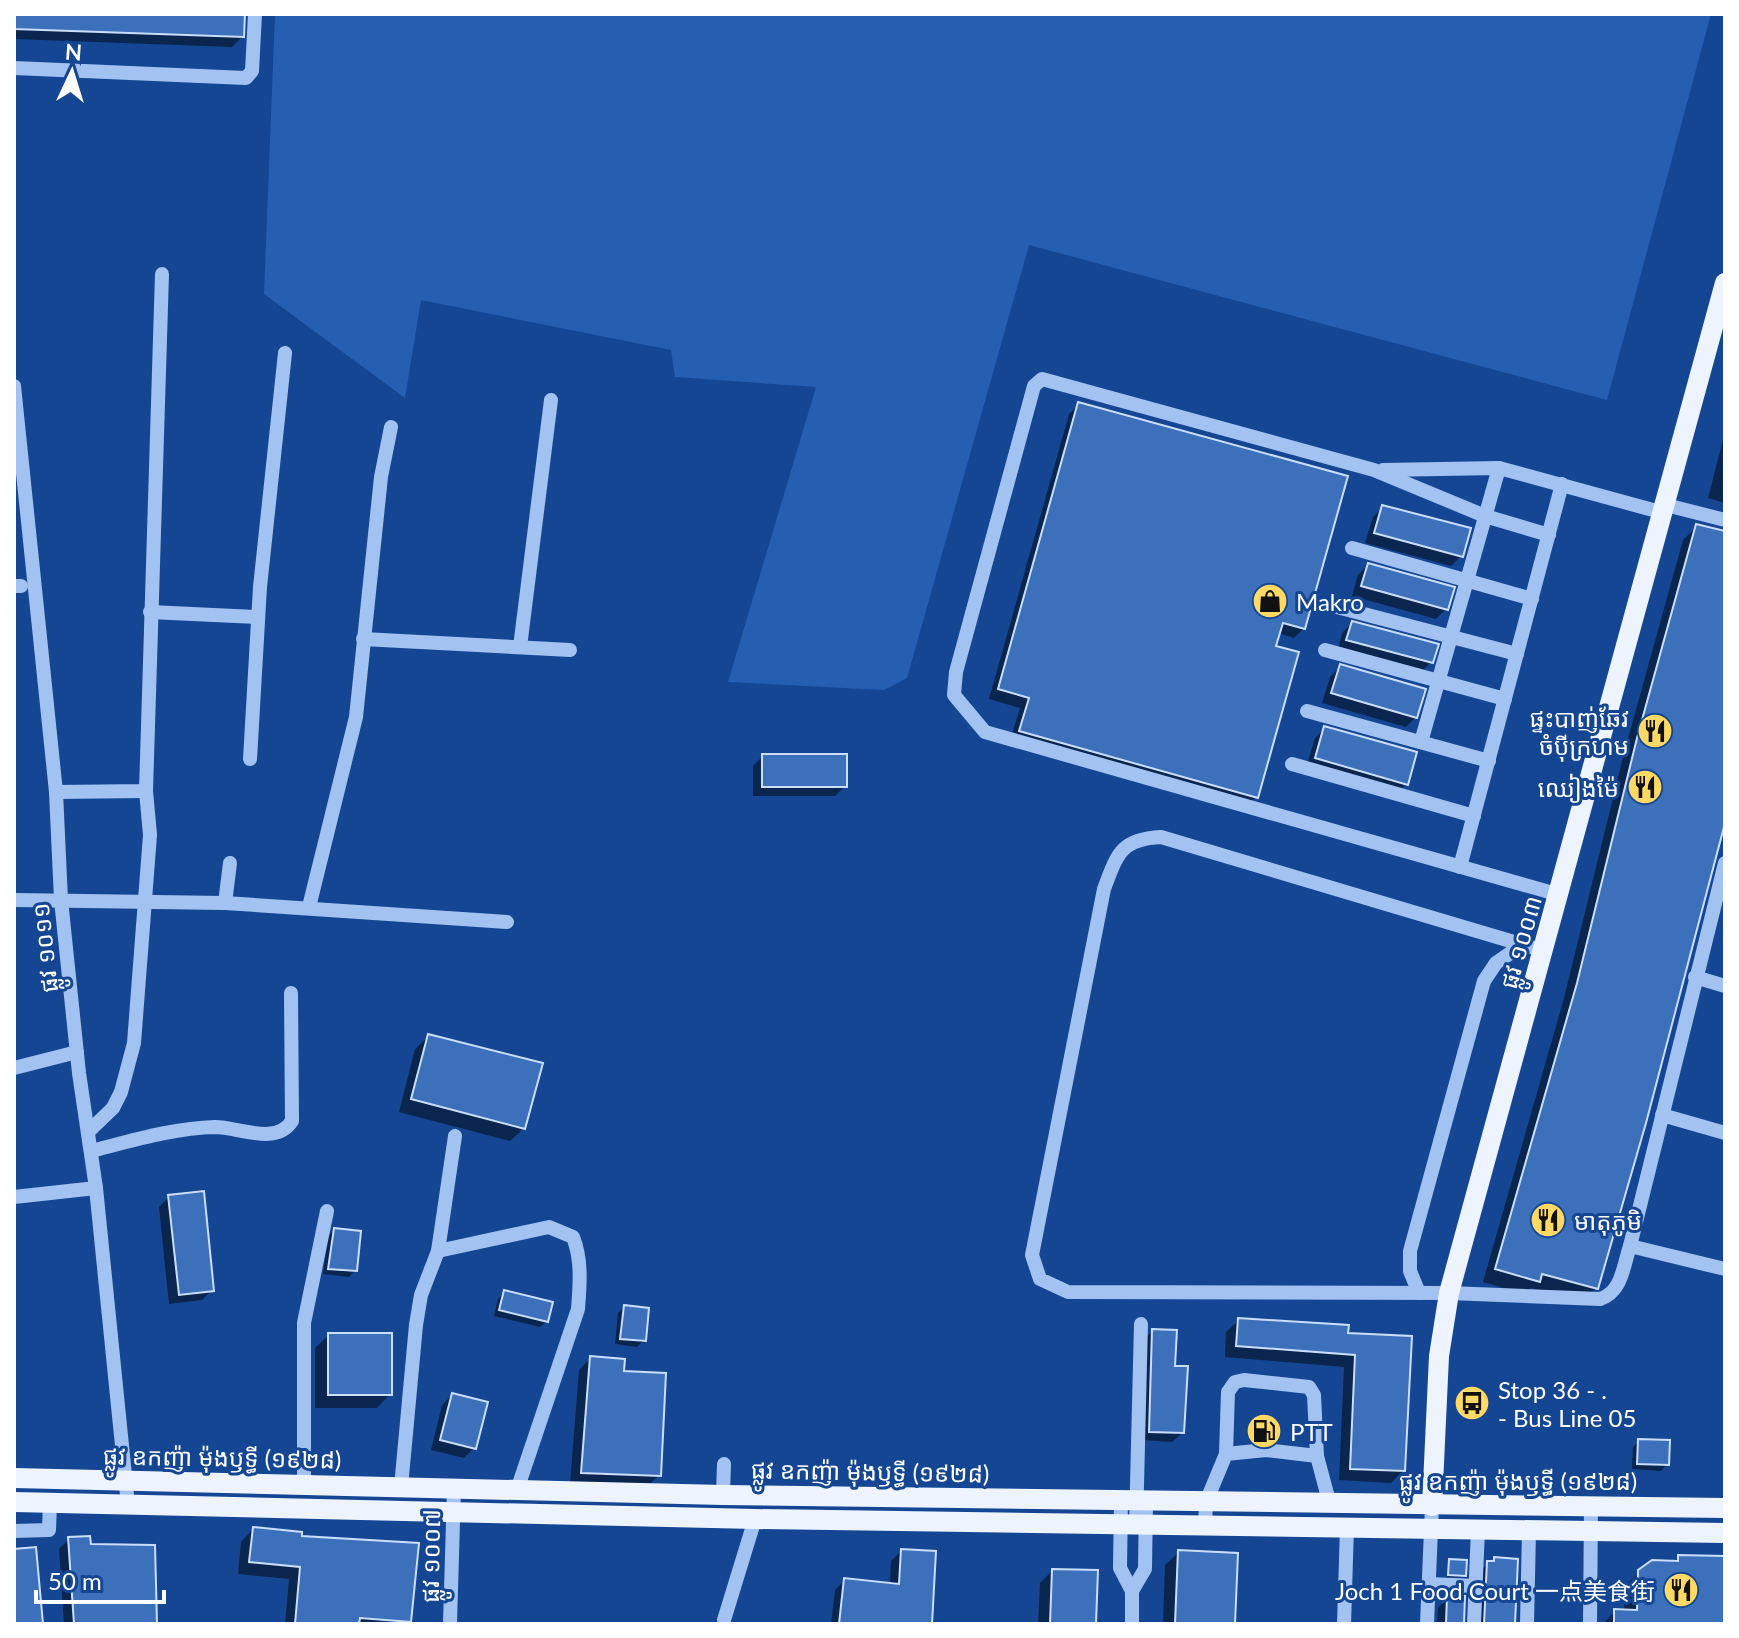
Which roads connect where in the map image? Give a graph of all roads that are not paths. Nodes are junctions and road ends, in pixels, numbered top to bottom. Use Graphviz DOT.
graph roads {
  1 [pos="255,14"];
  2 [pos="14,68"];
  3 [pos="162,274"];
  4 [pos="1725,283"];
  5 [pos="285,353"];
  6 [pos="14,386"];
  7 [pos="551,400"];
  8 [pos="391,427"];
  9 [pos="1499,468"];
  10 [pos="1374,470"];
  11 [pos="1562,484"];
  12 [pos="1665,509"];
  13 [pos="1485,516"];
  14 [pos="1725,520"];
  15 [pos="1549,535"];
  16 [pos="1352,548"];
  17 [pos="1467,581"];
  18 [pos="1532,599"];
  19 [pos="1337,607"];
  20 [pos="150,612"];
  21 [pos="257,617"];
  22 [pos="1451,637"];
  23 [pos="363,639"];
  24 [pos="520,647"];
  25 [pos="570,650"];
  26 [pos="1325,650"];
  27 [pos="1517,654"];
  28 [pos="1438,681"];
  29 [pos="1505,699"];
  30 [pos="1307,711"];
  31 [pos="1421,742"];
  32 [pos="250,759"];
  33 [pos="1489,761"];
  34 [pos="1292,764"];
  35 [pos="146,791"];
  36 [pos="56,792"];
  37 [pos="1474,816"];
  38 [pos="230,863"];
  39 [pos="1725,863"];
  40 [pos="1460,867"];
  41 [pos="1560,895"];
  42 [pos="14,900"];
  43 [pos="61,900"];
  44 [pos="144,901"];
  45 [pos="225,903"];
  46 [pos="309,907"];
  47 [pos="507,922"];
  48 [pos="1522,945"];
  49 [pos="1544,951"];
  50 [pos="1695,977"];
  51 [pos="1725,986"];
  52 [pos="291,993"];
  53 [pos="77,1052"];
  54 [pos="14,1068"];
  55 [pos="1662,1115"];
  56 [pos="88,1132"];
  57 [pos="1725,1133"];
  58 [pos="455,1136"];
  59 [pos="91,1151"];
  60 [pos="96,1188"];
  61 [pos="14,1197"];
  62 [pos="327,1211"];
  63 [pos="1630,1246"];
  64 [pos="438,1251"];
  65 [pos="1725,1269"];
  66 [pos="1419,1293"];
  67 [pos="1449,1293"];
  68 [pos="1141,1324"];
  69 [pos="1226,1454"];
  70 [pos="1317,1456"];
  71 [pos="724,1464"];
  72 [pos="14,1478"];
  73 [pos="126,1480"];
  74 [pos="304,1485"];
  75 [pos="401,1487"];
  76 [pos="454,1488"];
  77 [pos="517,1490"];
  78 [pos="723,1495"];
  79 [pos="807,1496"];
  80 [pos="1134,1500"];
  81 [pos="14,1502"];
  82 [pos="1206,1502"];
  83 [pos="50,1503"];
  84 [pos="128,1505"];
  85 [pos="1330,1505"];
  86 [pos="1432,1506"];
  87 [pos="1591,1506"];
  88 [pos="1725,1508"];
  89 [pos="453,1512"];
  90 [pos="755,1519"];
  91 [pos="807,1520"];
  92 [pos="1134,1525"];
  93 [pos="1205,1526"];
  94 [pos="1347,1527"];
  95 [pos="1431,1529"];
  96 [pos="1478,1529"];
  97 [pos="1529,1530"];
  98 [pos="14,1531"];
  99 [pos="1591,1531"];
  100 [pos="1725,1533"];
  101 [pos="1429,1584"];
  102 [pos="1476,1586"];
  103 [pos="1132,1591"];
  104 [pos="724,1620"];
  105 [pos="450,1624"];
  106 [pos="1132,1624"];
  107 [pos="1344,1624"];
  108 [pos="1427,1624"];
  109 [pos="1474,1624"];
  110 [pos="1527,1624"];
  111 [pos="1590,1624"];
  1 -- 2 [label="street"];
  3 -- 20 [label="street"];
  4 -- 12 [label="main road, ផ្លូវ ១០០៣"];
  5 -- 21 [label="street"];
  6 -- 36 [label="street, ផ្លូវ ១០១១"];
  7 -- 24 [label="street"];
  8 -- 23 [label="street"];
  9 -- 10 [label="street"];
  9 -- 11 [label="street"];
  9 -- 13 [label="street"];
  10 -- 13 [label="street"];
  10 -- 40 [label="street"];
  11 -- 12 [label="street"];
  11 -- 15 [label="street"];
  12 -- 14 [label="street"];
  12 -- 41 [label="main road, ផ្លូវ ១០០៣"];
  13 -- 15 [label="street"];
  13 -- 17 [label="street"];
  15 -- 18 [label="street"];
  16 -- 17 [label="street"];
  17 -- 18 [label="street"];
  17 -- 22 [label="street"];
  18 -- 27 [label="street"];
  19 -- 22 [label="street"];
  20 -- 21 [label="street"];
  20 -- 35 [label="street"];
  21 -- 32 [label="street"];
  22 -- 27 [label="street"];
  22 -- 28 [label="street"];
  23 -- 24 [label="street"];
  23 -- 46 [label="street"];
  24 -- 25 [label="street"];
  26 -- 28 [label="street"];
  27 -- 29 [label="street"];
  28 -- 29 [label="street"];
  28 -- 31 [label="street"];
  29 -- 33 [label="street"];
  30 -- 31 [label="street"];
  31 -- 33 [label="street"];
  33 -- 37 [label="street"];
  34 -- 37 [label="street"];
  35 -- 36 [label="street"];
  35 -- 44 [label="street"];
  36 -- 43 [label="street, ផ្លូវ ១០១១"];
  37 -- 40 [label="street"];
  38 -- 45 [label="street"];
  39 -- 50 [label="street"];
  40 -- 41 [label="street"];
  41 -- 49 [label="main road, ផ្លូវ ១០០៣"];
  42 -- 43 [label="street"];
  43 -- 44 [label="street"];
  43 -- 53 [label="street, ផ្លូវ ១០១១"];
  44 -- 45 [label="street"];
  44 -- 56 [label="street"];
  45 -- 46 [label="street"];
  46 -- 47 [label="street"];
  48 -- 49 [label="street"];
  48 -- 66 [label="street"];
  48 -- 66 [label="street"];
  49 -- 67 [label="main road, ផ្លូវ ១០០៣"];
  50 -- 51 [label="street"];
  50 -- 55 [label="street"];
  52 -- 59 [label="street"];
  53 -- 54 [label="street"];
  53 -- 56 [label="street, ផ្លូវ ១០១១"];
  55 -- 57 [label="street"];
  55 -- 63 [label="street"];
  56 -- 59 [label="street, ផ្លូវ ១០១១"];
  58 -- 64 [label="street"];
  59 -- 60 [label="street, ផ្លូវ ១០១១"];
  60 -- 61 [label="street"];
  60 -- 73 [label="street, ផ្លូវ ១០១១"];
  62 -- 74 [label="street"];
  63 -- 65 [label="street"];
  63 -- 67 [label="street"];
  64 -- 75 [label="street"];
  64 -- 77 [label="street"];
  66 -- 67 [label="street"];
  67 -- 86 [label="main road, ផ្លូវ ១០០៣"];
  68 -- 80 [label="street"];
  69 -- 70 [label="street"];
  69 -- 70 [label="street"];
  69 -- 82 [label="street"];
  70 -- 85 [label="street"];
  71 -- 78 [label="street"];
  72 -- 73 [label="main road, ផ្លូវ ឧកញ៉ា ម៉ុងឫទ្ធី (១៩២៨)"];
  73 -- 74 [label="main road, ផ្លូវ ឧកញ៉ា ម៉ុងឫទ្ធី (១៩២៨)"];
  73 -- 84 [label="street, ផ្លូវ ១០១១"];
  74 -- 75 [label="main road, ផ្លូវ ឧកញ៉ា ម៉ុងឫទ្ធី (១៩២៨)"];
  75 -- 76 [label="main road, ផ្លូវ ឧកញ៉ា ម៉ុងឫទ្ធី (១៩២៨)"];
  76 -- 77 [label="main road, ផ្លូវ ឧកញ៉ា ម៉ុងឫទ្ធី (១៩២៨)"];
  76 -- 89 [label="street, ផ្លូវ ១០០៧"];
  77 -- 78 [label="main road, ផ្លូវ ឧកញ៉ា ម៉ុងឫទ្ធី (១៩២៨)"];
  78 -- 79 [label="main road, ផ្លូវ ឧកញ៉ា ម៉ុងឫទ្ធី (១៩២៨)"];
  79 -- 80 [label="main road, ផ្លូវ ឧកញ៉ា ម៉ុងឫទ្ធី (១៩២៨)"];
  79 -- 91 [label="main road"];
  80 -- 82 [label="main road, ផ្លូវ ឧកញ៉ា ម៉ុងឫទ្ធី (១៩២៨)"];
  80 -- 92 [label="street"];
  80 -- 92 [label="street"];
  81 -- 83 [label="main road, ផ្លូវ ឧកញ៉ា ម៉ុងឫទ្ធី (១៩២៨)"];
  82 -- 85 [label="main road, ផ្លូវ ឧកញ៉ា ម៉ុងឫទ្ធី (១៩២៨)"];
  82 -- 93 [label="street"];
  83 -- 84 [label="main road, ផ្លូវ ឧកញ៉ា ម៉ុងឫទ្ធី (១៩២៨)"];
  83 -- 98 [label="street"];
  84 -- 89 [label="main road, ផ្លូវ ឧកញ៉ា ម៉ុងឫទ្ធី (១៩២៨)"];
  85 -- 86 [label="main road, ផ្លូវ ឧកញ៉ា ម៉ុងឫទ្ធី (១៩២៨)"];
  86 -- 87 [label="main road, ផ្លូវ ឧកញ៉ា ម៉ុងឫទ្ធី (១៩២៨)"];
  86 -- 95 [label="street, ផ្លូវ ១០០៣"];
  87 -- 88 [label="main road, ផ្លូវ ឧកញ៉ា ម៉ុងឫទ្ធី (១៩២៨)"];
  87 -- 99 [label="street"];
  89 -- 90 [label="main road, ផ្លូវ ឧកញ៉ា ម៉ុងឫទ្ធី (១៩២៨)"];
  89 -- 105 [label="street, ផ្លូវ ១០០៧"];
  90 -- 91 [label="main road, ផ្លូវ ឧកញ៉ា ម៉ុងឫទ្ធី (១៩២៨)"];
  90 -- 104 [label="street"];
  91 -- 92 [label="main road, ផ្លូវ ឧកញ៉ា ម៉ុងឫទ្ធី (១៩២៨)"];
  92 -- 93 [label="main road, ផ្លូវ ឧកញ៉ា ម៉ុងឫទ្ធី (១៩២៨)"];
  92 -- 103 [label="street"];
  92 -- 103 [label="street"];
  93 -- 94 [label="main road, ផ្លូវ ឧកញ៉ា ម៉ុងឫទ្ធី (១៩២៨)"];
  94 -- 95 [label="main road, ផ្លូវ ឧកញ៉ា ម៉ុងឫទ្ធី (១៩២៨)"];
  94 -- 107 [label="street"];
  95 -- 96 [label="main road, ផ្លូវ ឧកញ៉ា ម៉ុងឫទ្ធី (១៩២៨)"];
  95 -- 101 [label="street, ផ្លូវ ១០០៣"];
  96 -- 97 [label="main road, ផ្លូវ ឧកញ៉ា ម៉ុងឫទ្ធី (១៩២៨)"];
  96 -- 102 [label="street"];
  97 -- 99 [label="main road, ផ្លូវ ឧកញ៉ា ម៉ុងឫទ្ធី (១៩២៨)"];
  97 -- 110 [label="street"];
  99 -- 100 [label="main road, ផ្លូវ ឧកញ៉ា ម៉ុងឫទ្ធី (១៩២៨)"];
  99 -- 111 [label="street"];
  101 -- 102 [label="street"];
  101 -- 108 [label="street, ផ្លូវ ១០០៣"];
  102 -- 109 [label="street"];
  103 -- 106 [label="street"];
}
